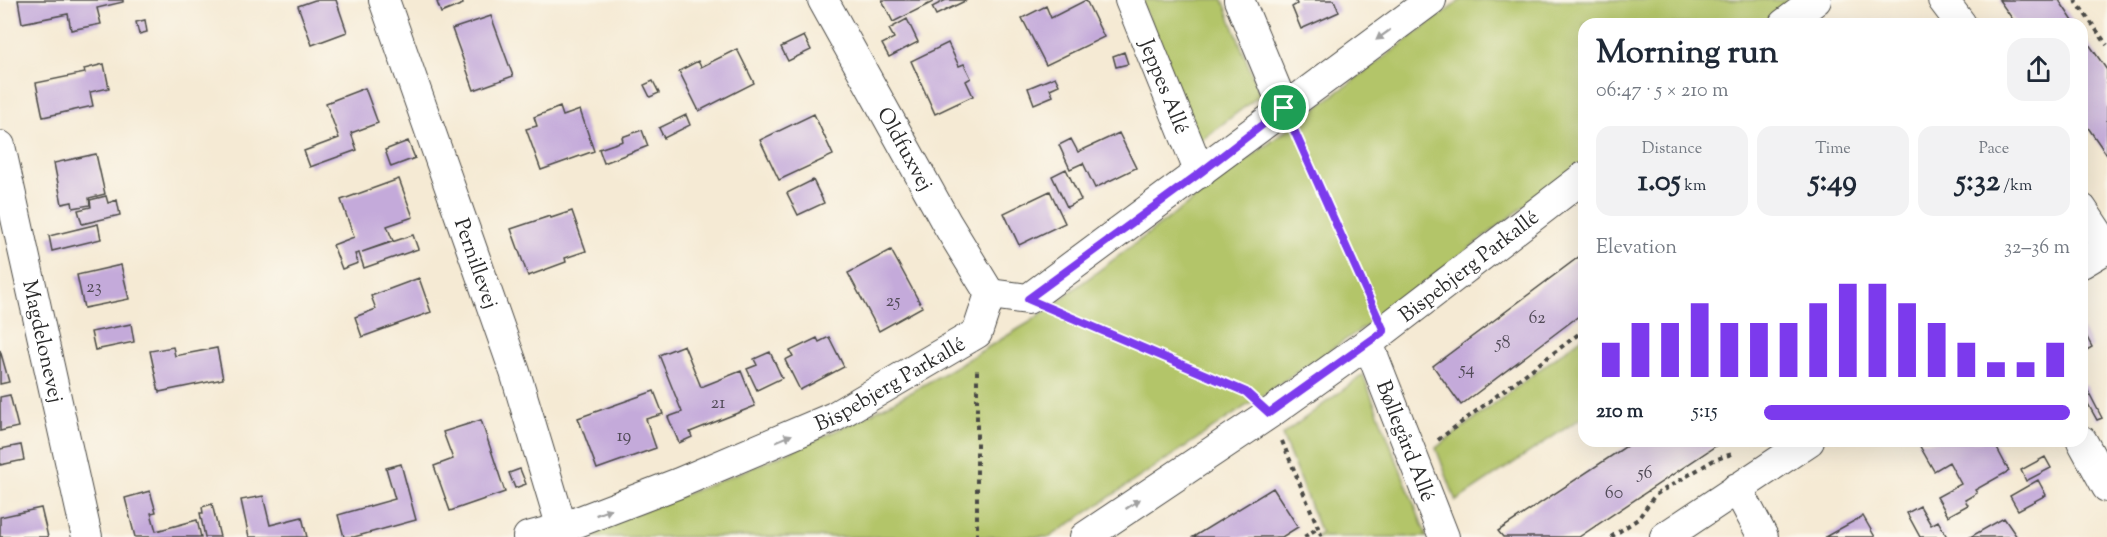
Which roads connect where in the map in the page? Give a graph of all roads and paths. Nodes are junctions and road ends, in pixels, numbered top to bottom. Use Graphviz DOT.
graph roads {
  1 [pos="384,0"];
  2 [pos="822,0"];
  3 [pos="1130,0"];
  4 [pos="1239,0"];
  5 [pos="1431,0"];
  6 [pos="1816,0"];
  7 [pos="1943,0"];
  8 [pos="2075,0"];
  9 [pos="1792,18"];
  10 [pos="1956,18"];
  11 [pos="2088,18"];
  12 [pos="2088,18"];
  13 [pos="2107,45"];
  14 [pos="1284,108"];
  15 [pos="0,146"];
  16 [pos="1200,173"];
  17 [pos="1578,182"];
  18 [pos="2088,218"];
  19 [pos="2107,247"];
  20 [pos="2088,259"];
  21 [pos="990,294"];
  22 [pos="1028,299"];
  23 [pos="977,333"];
  24 [pos="1578,335"];
  25 [pos="1376,337"];
  26 [pos="1269,413"];
  27 [pos="1800,447"];
  28 [pos="2085,447"];
  29 [pos="1734,453"];
  30 [pos="1413,459"];
  31 [pos="2107,487"];
  32 [pos="1737,488"];
  33 [pos="562,528"];
  34 [pos="1318,528"];
  35 [pos="1618,532"];
  36 [pos="87,537"];
  37 [pos="528,537"];
  38 [pos="977,537"];
  39 [pos="1085,537"];
  40 [pos="1304,537"];
  41 [pos="1322,537"];
  42 [pos="1444,537"];
  43 [pos="1611,537"];
  44 [pos="1622,537"];
  45 [pos="1665,537"];
  46 [pos="1764,537"];
  1 -- 33 [label="street, Pernillevej"];
  2 -- 21 [label="street, Oldfuxvej"];
  3 -- 16 [label="street, Jeppes Allé"];
  4 -- 14 [label="street"];
  5 -- 14 [label="street, one-way"];
  6 -- 9 [label="street"];
  7 -- 10 [label="street"];
  8 -- 11 [label="path"];
  12 -- 13 [label="path"];
  14 -- 16 [label="street"];
  14 -- 25 [label="path"];
  15 -- 36 [label="street, Magdelonevej"];
  16 -- 22 [label="street"];
  17 -- 25 [label="street, Bispebjerg Parkallé"];
  18 -- 19 [label="street"];
  19 -- 20 [label="street"];
  21 -- 22 [label="street"];
  21 -- 23 [label="street, Bispebjerg Parkallé"];
  22 -- 26 [label="path"];
  33 -- 23 [label="street, Bispebjerg Parkallé, one-way"];
  23 -- 38 [label="path"];
  24 -- 30 [label="path"];
  25 -- 26 [label="street, Bispebjerg Parkallé"];
  25 -- 30 [label="street, Bøllegård Allé"];
  26 -- 34 [label="path"];
  39 -- 26 [label="street, Bispebjerg Parkallé, one-way"];
  27 -- 32 [label="street"];
  28 -- 31 [label="street"];
  29 -- 35 [label="path"];
  30 -- 42 [label="street, Bøllegård Allé"];
  32 -- 45 [label="street"];
  32 -- 46 [label="street"];
  33 -- 37 [label="street, Bispebjerg Parkallé"];
  34 -- 40 [label="path"];
  34 -- 41 [label="path"];
  35 -- 43 [label="path"];
  35 -- 44 [label="path"];
}
